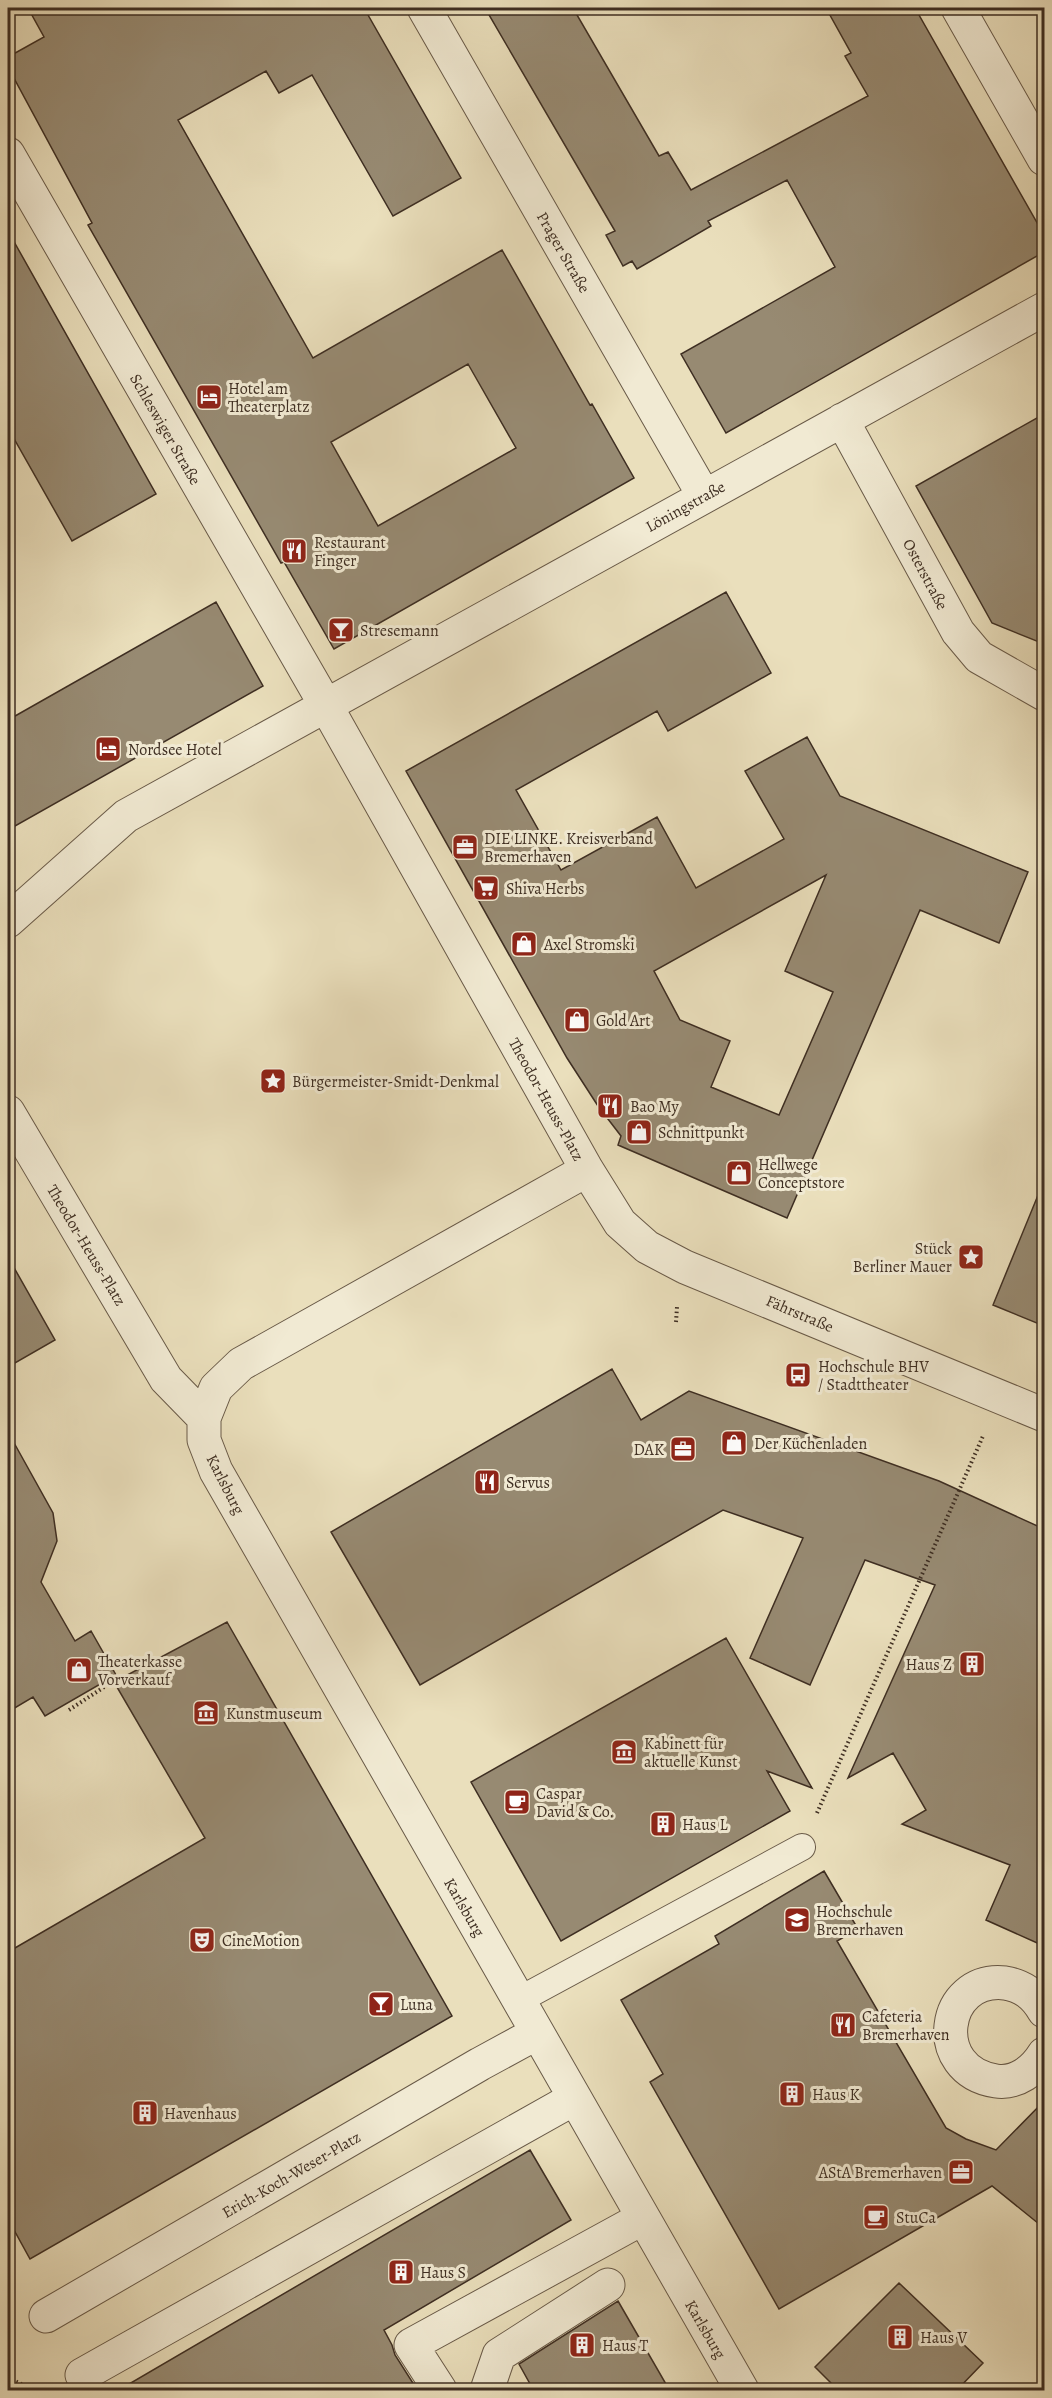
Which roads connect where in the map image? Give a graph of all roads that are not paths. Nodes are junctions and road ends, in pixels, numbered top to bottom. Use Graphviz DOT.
graph roads {
  1 [pos="424,8"];
  2 [pos="958,8"];
  3 [pos="8,154"];
  4 [pos="1044,159"];
  5 [pos="1044,309"];
  6 [pos="843,420"];
  7 [pos="704,496"];
  8 [pos="1044,694"];
  9 [pos="325,704"];
  10 [pos="8,921"];
  11 [pos="8,1112"];
  12 [pos="587,1170"];
  13 [pos="1044,1415"];
  14 [pos="204,1418"];
  15 [pos="802,1846"];
  16 [pos="519,2000"];
  17 [pos="1044,2011"];
  18 [pos="537,2033"];
  19 [pos="1044,2054"];
  20 [pos="575,2098"];
  21 [pos="643,2218"];
  22 [pos="608,2285"];
  23 [pos="46,2316"];
  24 [pos="82,2375"];
  25 [pos="440,2391"];
  26 [pos="487,2391"];
  27 [pos="742,2391"];
  1 -- 7 [label="street, Prager Straße"];
  2 -- 4 [label="street"];
  3 -- 9 [label="street, Schleswiger Straße"];
  5 -- 6 [label="street, Löningstraße"];
  6 -- 7 [label="street, Löningstraße"];
  6 -- 8 [label="street, Osterstraße"];
  7 -- 9 [label="street, Löningstraße"];
  9 -- 10 [label="street"];
  9 -- 12 [label="street, Theodor-Heuss-Platz"];
  11 -- 14 [label="street, Theodor-Heuss-Platz"];
  12 -- 13 [label="street, Fährstraße"];
  12 -- 14 [label="street, Theodor-Heuss-Platz"];
  14 -- 16 [label="street, Karlsburg"];
  15 -- 16 [label="lane"];
  16 -- 18 [label="street, Karlsburg"];
  17 -- 19 [label="street"];
  18 -- 20 [label="street, Karlsburg"];
  18 -- 23 [label="street, Erich-Koch-Weser-Platz"];
  20 -- 21 [label="street, Karlsburg"];
  20 -- 24 [label="street"];
  21 -- 25 [label="street"];
  21 -- 27 [label="street, Karlsburg"];
  22 -- 26 [label="street"];
}
